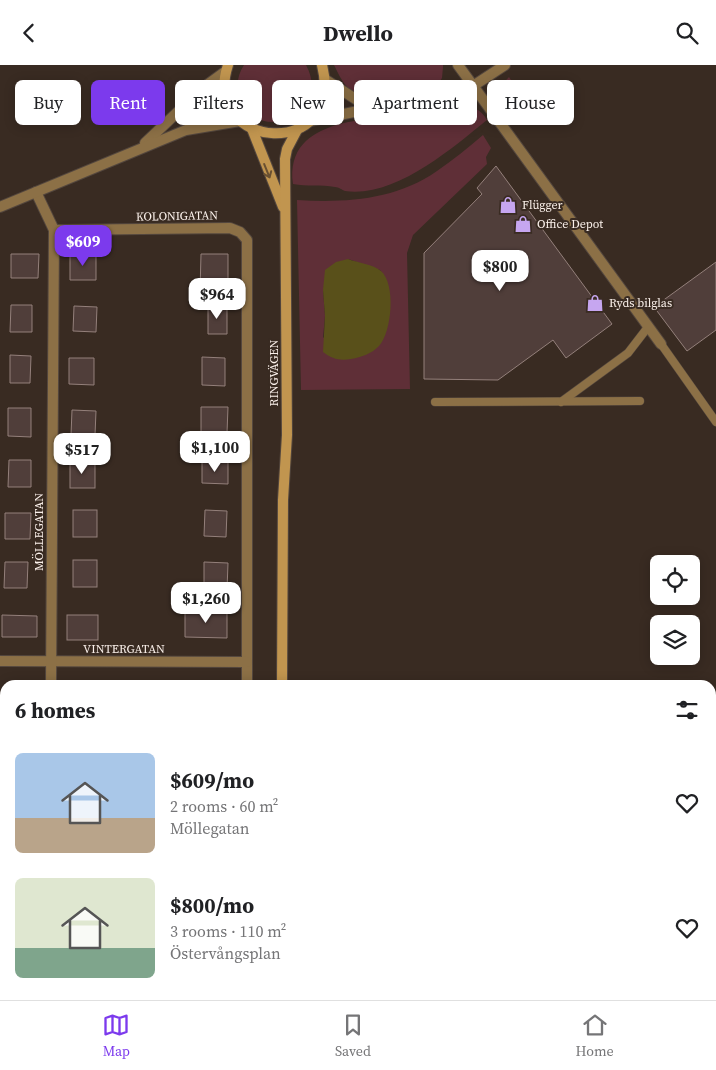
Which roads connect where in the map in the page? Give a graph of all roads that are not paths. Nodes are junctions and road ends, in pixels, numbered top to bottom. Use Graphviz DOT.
graph roads {
  1 [pos="322,65"];
  2 [pos="458,65"];
  3 [pos="505,65"];
  4 [pos="227,68"];
  5 [pos="326,80"];
  6 [pos="469,80"];
  7 [pos="477,83"];
  8 [pos="477,92"];
  9 [pos="216,125"];
  10 [pos="246,125"];
  11 [pos="304,125"];
  12 [pos="252,129"];
  13 [pos="297,129"];
  14 [pos="141,147"];
  15 [pos="36,192"];
  16 [pos="0,207"];
  17 [pos="285,211"];
  18 [pos="54,230"];
  19 [pos="648,327"];
  20 [pos="661,344"];
  21 [pos="640,401"];
  22 [pos="435,402"];
  23 [pos="561,402"];
  24 [pos="716,422"];
  25 [pos="51,660"];
  26 [pos="0,661"];
  27 [pos="247,662"];
  28 [pos="51,680"];
  29 [pos="247,680"];
  30 [pos="282,680"];
  1 -- 5 [label="main road"];
  2 -- 6 [label="street"];
  3 -- 7 [label="street"];
  4 -- 14 [label="street"];
  8 -- 19 [label="street"];
  9 -- 14 [label="street"];
  10 -- 12 [label="main road"];
  11 -- 13 [label="main road"];
  12 -- 13 [label="main road"];
  12 -- 17 [label="main road, RINGVÄGEN, one-way"];
  13 -- 17 [label="main road, RINGVÄGEN"];
  14 -- 15 [label="street"];
  15 -- 16 [label="street"];
  15 -- 18 [label="street"];
  17 -- 30 [label="main road, RINGVÄGEN"];
  18 -- 25 [label="street, MÖLLEGATAN"];
  18 -- 27 [label="street, KOLONIGATAN"];
  19 -- 20 [label="street"];
  19 -- 23 [label="lane"];
  20 -- 24 [label="lane"];
  21 -- 23 [label="lane"];
  22 -- 23 [label="lane"];
  25 -- 26 [label="street, VINTERGATAN"];
  25 -- 27 [label="street, VINTERGATAN"];
  25 -- 28 [label="street, MÖLLEGATAN"];
  27 -- 29 [label="street"];
}
